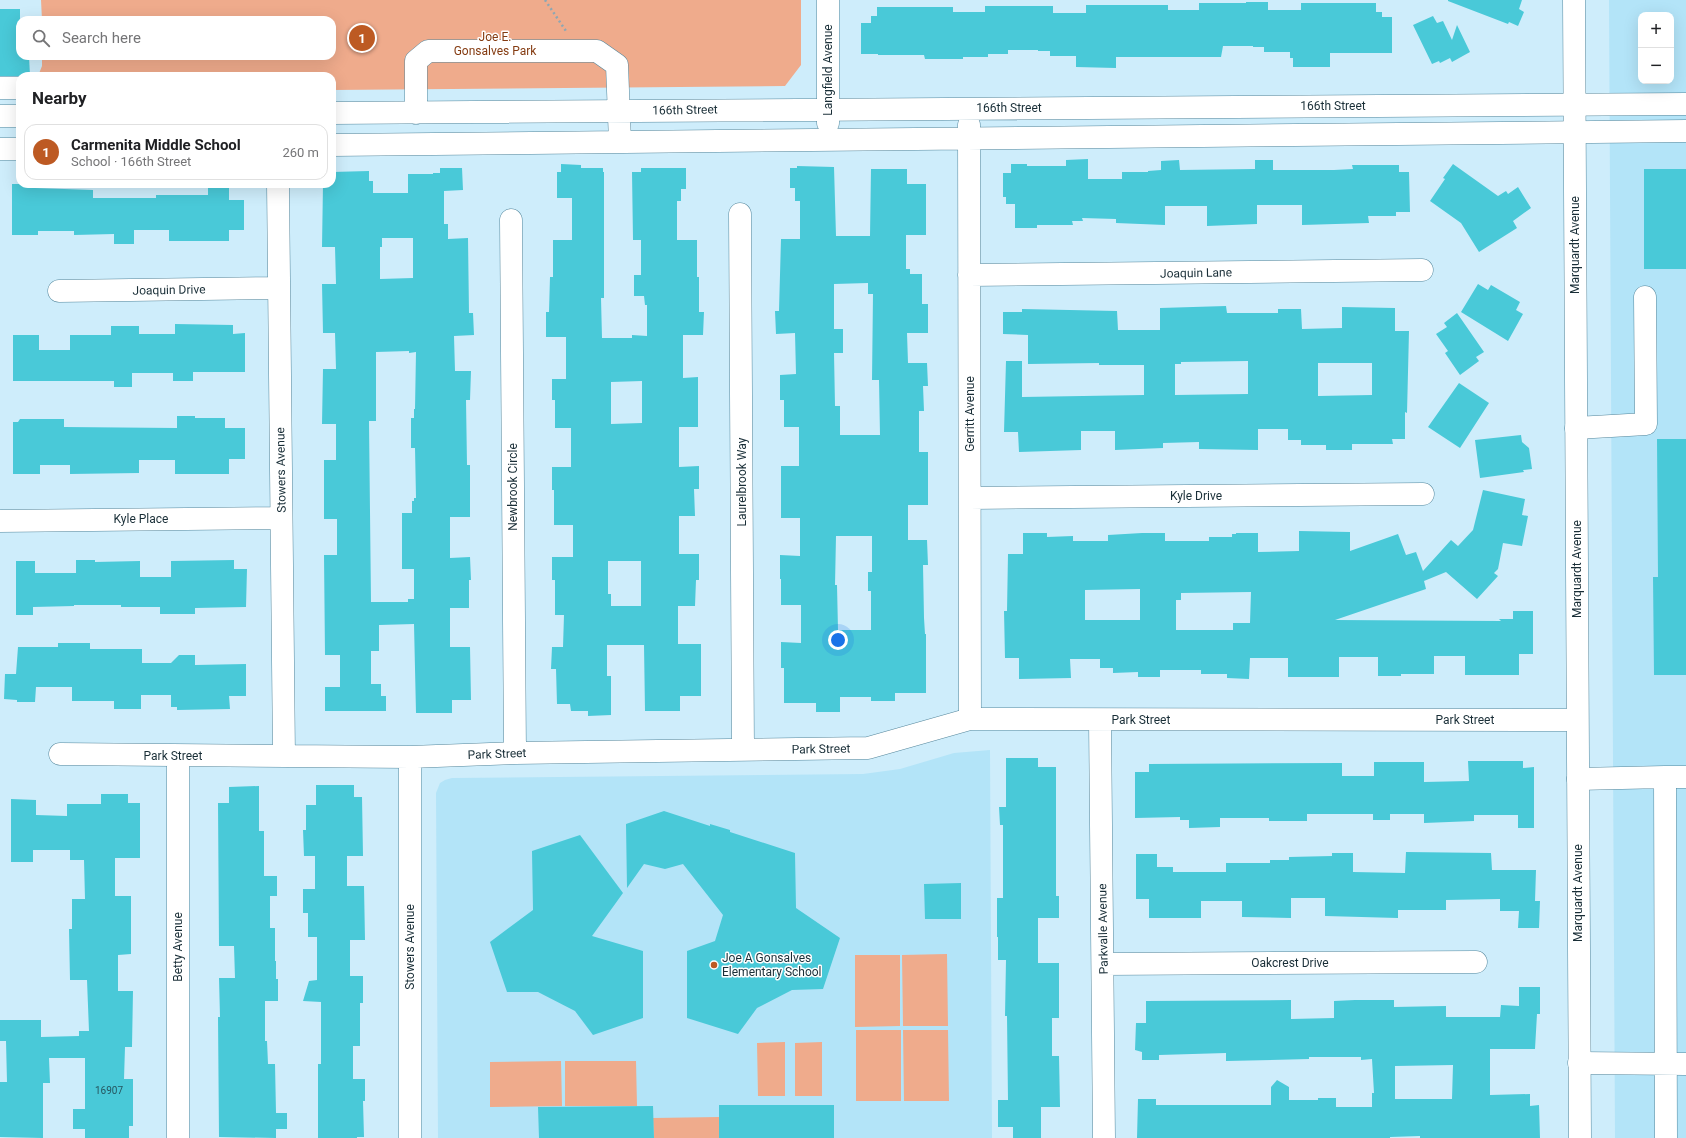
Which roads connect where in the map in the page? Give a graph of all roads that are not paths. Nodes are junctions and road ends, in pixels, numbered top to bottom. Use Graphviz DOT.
graph roads {
  1 [pos="828,0"];
  2 [pos="1574,0"];
  3 [pos="0,88"];
  4 [pos="16,88"];
  5 [pos="1574,104"];
  6 [pos="1686,104"];
  7 [pos="969,108"];
  8 [pos="828,109"];
  9 [pos="619,111"];
  10 [pos="336,113"];
  11 [pos="416,113"];
  12 [pos="0,116"];
  13 [pos="16,116"];
  14 [pos="1686,130"];
  15 [pos="1574,133"];
  16 [pos="969,139"];
  17 [pos="828,141"];
  18 [pos="620,142"];
  19 [pos="336,146"];
  20 [pos="0,149"];
  21 [pos="16,149"];
  22 [pos="278,188"];
  23 [pos="740,214"];
  24 [pos="511,220"];
  25 [pos="1422,270"];
  26 [pos="969,275"];
  27 [pos="279,288"];
  28 [pos="58,291"];
  29 [pos="1645,297"];
  30 [pos="1576,428"];
  31 [pos="1423,494"];
  32 [pos="970,498"];
  33 [pos="281,518"];
  34 [pos="0,520"];
  35 [pos="970,719"];
  36 [pos="1100,720"];
  37 [pos="1577,720"];
  38 [pos="743,750"];
  39 [pos="515,753"];
  40 [pos="60,754"];
  41 [pos="178,756"];
  42 [pos="284,756"];
  43 [pos="410,757"];
  44 [pos="1676,777"];
  45 [pos="1578,779"];
  46 [pos="1476,962"];
  47 [pos="1103,964"];
  48 [pos="1579,1063"];
  49 [pos="1676,1064"];
  50 [pos="178,1138"];
  51 [pos="410,1138"];
  52 [pos="1104,1138"];
  53 [pos="1580,1138"];
  54 [pos="1666,1138"];
  1 -- 8 [label="street, Langfield Avenue"];
  2 -- 5 [label="street, Marquardt Avenue"];
  3 -- 4 [label="street"];
  5 -- 6 [label="street, 166th Street"];
  5 -- 7 [label="street, 166th Street"];
  5 -- 15 [label="street, Marquardt Avenue"];
  7 -- 8 [label="street, 166th Street"];
  7 -- 16 [label="street, Gerritt Avenue"];
  8 -- 9 [label="street, 166th Street"];
  8 -- 17 [label="street, Langfield Avenue"];
  9 -- 11 [label="street, 166th Street"];
  9 -- 11 [label="street"];
  9 -- 18 [label="street"];
  10 -- 11 [label="street, 166th Street"];
  12 -- 13 [label="street"];
  14 -- 15 [label="street"];
  15 -- 16 [label="street"];
  15 -- 30 [label="street, Marquardt Avenue"];
  16 -- 17 [label="street"];
  16 -- 26 [label="street, Gerritt Avenue"];
  17 -- 18 [label="street"];
  18 -- 19 [label="street"];
  20 -- 21 [label="street"];
  22 -- 27 [label="street, Stowers Avenue"];
  23 -- 38 [label="street, Laurelbrook Way"];
  24 -- 39 [label="street, Newbrook Circle"];
  25 -- 26 [label="street, Joaquin Lane"];
  26 -- 32 [label="street, Gerritt Avenue"];
  27 -- 28 [label="street, Joaquin Drive"];
  27 -- 33 [label="street, Stowers Avenue"];
  29 -- 30 [label="street"];
  30 -- 37 [label="street, Marquardt Avenue"];
  31 -- 32 [label="street, Kyle Drive"];
  32 -- 35 [label="street, Gerritt Avenue"];
  33 -- 34 [label="street, Kyle Place"];
  33 -- 42 [label="street, Stowers Avenue"];
  35 -- 36 [label="street, Park Street"];
  35 -- 38 [label="street, Park Street"];
  36 -- 37 [label="street, Park Street"];
  36 -- 47 [label="street, Parkvalle Avenue"];
  37 -- 45 [label="street, Marquardt Avenue"];
  38 -- 39 [label="street, Park Street"];
  39 -- 43 [label="street, Park Street"];
  40 -- 41 [label="street, Park Street"];
  41 -- 42 [label="street, Park Street"];
  41 -- 50 [label="street, Betty Avenue"];
  42 -- 43 [label="street, Park Street"];
  43 -- 51 [label="street, Stowers Avenue"];
  44 -- 45 [label="street"];
  44 -- 49 [label="street"];
  45 -- 48 [label="street, Marquardt Avenue"];
  46 -- 47 [label="street, Oakcrest Drive"];
  47 -- 52 [label="street, Parkvalle Avenue"];
  48 -- 49 [label="street"];
  48 -- 53 [label="street, Marquardt Avenue"];
  49 -- 54 [label="street"];
}
